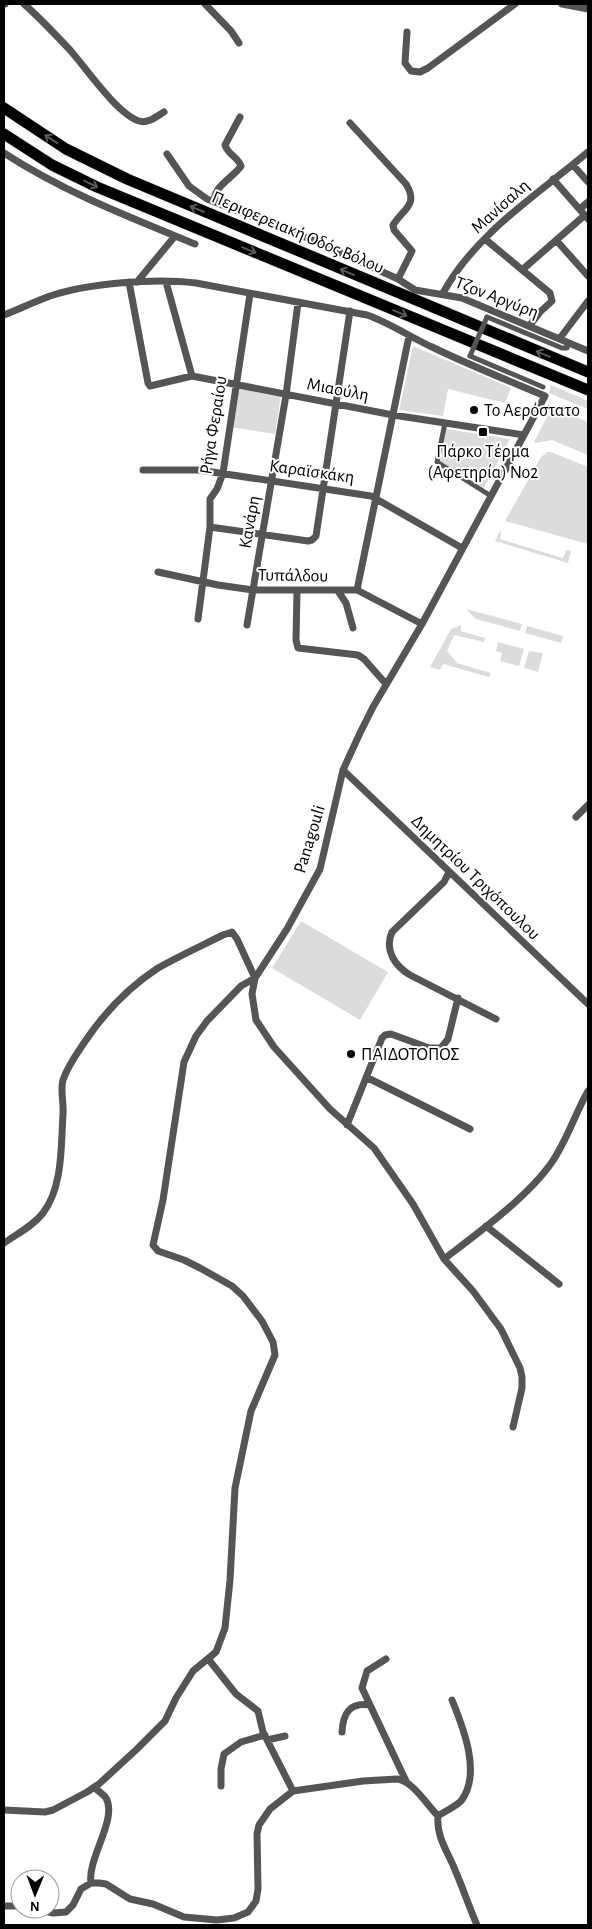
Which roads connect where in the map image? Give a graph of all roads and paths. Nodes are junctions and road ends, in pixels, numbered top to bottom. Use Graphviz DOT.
graph roads {
  1 [pos="24,4"];
  2 [pos="205,4"];
  3 [pos="515,4"];
  4 [pos="562,4"];
  5 [pos="588,9"];
  6 [pos="407,32"];
  7 [pos="239,43"];
  8 [pos="4,108"];
  9 [pos="164,112"];
  10 [pos="240,118"];
  11 [pos="350,124"];
  12 [pos="4,134"];
  13 [pos="588,152"];
  14 [pos="4,153"];
  15 [pos="167,154"];
  16 [pos="573,165"];
  17 [pos="553,179"];
  18 [pos="588,182"];
  19 [pos="215,202"];
  20 [pos="588,202"];
  21 [pos="580,209"];
  22 [pos="587,217"];
  23 [pos="175,236"];
  24 [pos="485,239"];
  25 [pos="556,240"];
  26 [pos="195,244"];
  27 [pos="522,270"];
  28 [pos="588,276"];
  29 [pos="398,279"];
  30 [pos="133,282"];
  31 [pos="166,282"];
  32 [pos="442,293"];
  33 [pos="250,294"];
  34 [pos="588,301"];
  35 [pos="298,303"];
  36 [pos="350,311"];
  37 [pos="4,315"];
  38 [pos="530,325"];
  39 [pos="409,336"];
  40 [pos="560,338"];
  41 [pos="568,342"];
  42 [pos="588,351"];
  43 [pos="588,372"];
  44 [pos="192,376"];
  45 [pos="235,385"];
  46 [pos="543,387"];
  47 [pos="588,390"];
  48 [pos="286,395"];
  49 [pos="336,403"];
  50 [pos="393,415"];
  51 [pos="445,423"];
  52 [pos="524,435"];
  53 [pos="143,470"];
  54 [pos="222,473"];
  55 [pos="272,481"];
  56 [pos="323,488"];
  57 [pos="491,496"];
  58 [pos="376,498"];
  59 [pos="210,527"];
  60 [pos="262,535"];
  61 [pos="462,548"];
  62 [pos="158,572"];
  63 [pos="203,582"];
  64 [pos="253,590"];
  65 [pos="357,590"];
  66 [pos="297,591"];
  67 [pos="338,591"];
  68 [pos="198,619"];
  69 [pos="247,624"];
  70 [pos="422,624"];
  71 [pos="353,628"];
  72 [pos="386,684"];
  73 [pos="343,770"];
  74 [pos="588,804"];
  75 [pos="576,817"];
  76 [pos="449,872"];
  77 [pos="255,978"];
  78 [pos="458,998"];
  79 [pos="588,1004"];
  80 [pos="496,1019"];
  81 [pos="368,1078"];
  82 [pos="588,1091"];
  83 [pos="348,1125"];
  84 [pos="470,1129"];
  85 [pos="486,1226"];
  86 [pos="4,1243"];
  87 [pos="444,1259"];
  88 [pos="559,1284"];
  89 [pos="513,1427"];
  90 [pos="386,1659"];
  91 [pos="209,1660"];
  92 [pos="452,1700"];
  93 [pos="370,1704"];
  94 [pos="342,1732"];
  95 [pos="285,1736"];
  96 [pos="266,1738"];
  97 [pos="406,1782"];
  98 [pos="221,1786"];
  99 [pos="94,1787"];
  100 [pos="293,1791"];
  101 [pos="4,1810"];
  102 [pos="438,1816"];
  103 [pos="91,1883"];
  104 [pos="60,1912"];
  105 [pos="233,1922"];
  106 [pos="476,1925"];
  1 -- 9 [label="street"];
  2 -- 7 [label="street"];
  3 -- 6 [label="street"];
  4 -- 5 [label="street"];
  43 -- 8 [label="main road, Περιφερειακή Οδός Βόλου, one-way"];
  10 -- 19 [label="street"];
  11 -- 29 [label="street"];
  12 -- 47 [label="main road, Περιφερειακή Οδός Βόλου, one-way"];
  13 -- 16 [label="street, Μανίσαλη"];
  14 -- 23 [label="street"];
  15 -- 19 [label="street, Τζον Αργύρη"];
  16 -- 17 [label="street, Μανίσαλη"];
  16 -- 18 [label="street"];
  17 -- 21 [label="street"];
  17 -- 24 [label="street, Μανίσαλη"];
  19 -- 29 [label="street, Τζον Αργύρη"];
  20 -- 21 [label="street"];
  21 -- 22 [label="street"];
  22 -- 25 [label="street"];
  23 -- 26 [label="street"];
  23 -- 30 [label="street"];
  24 -- 27 [label="street"];
  24 -- 32 [label="street, Μανίσαλη"];
  25 -- 27 [label="street"];
  25 -- 28 [label="street"];
  27 -- 38 [label="street"];
  29 -- 32 [label="street, Τζον Αργύρη"];
  30 -- 31 [label="street"];
  30 -- 37 [label="street"];
  30 -- 44 [label="street, Μιαούλη"];
  31 -- 33 [label="street"];
  31 -- 44 [label="street"];
  32 -- 38 [label="street, Τζον Αργύρη"];
  33 -- 35 [label="street"];
  33 -- 45 [label="street, Ρήγα Φεραίου"];
  34 -- 40 [label="street"];
  35 -- 36 [label="street"];
  35 -- 48 [label="street, Κανάρη"];
  36 -- 39 [label="street"];
  36 -- 49 [label="street"];
  38 -- 40 [label="street, Τζον Αργύρη"];
  39 -- 50 [label="street"];
  39 -- 52 [label="street, Panagouli"];
  40 -- 41 [label="street, Τζον Αργύρη"];
  41 -- 42 [label="street, Τζον Αργύρη"];
  41 -- 46 [label="street, bridge"];
  44 -- 45 [label="street, Μιαούλη"];
  45 -- 48 [label="street, Μιαούλη"];
  45 -- 54 [label="street, Ρήγα Φεραίου"];
  48 -- 49 [label="street, Μιαούλη"];
  48 -- 55 [label="street, Κανάρη"];
  49 -- 50 [label="street, Μιαούλη"];
  49 -- 56 [label="street"];
  50 -- 51 [label="street, Μιαούλη"];
  50 -- 58 [label="street"];
  51 -- 52 [label="street, Μιαούλη"];
  51 -- 57 [label="street"];
  52 -- 57 [label="street, Panagouli"];
  53 -- 54 [label="street, Καραϊσκάκη"];
  54 -- 55 [label="street, Καραϊσκάκη"];
  54 -- 59 [label="street, Ρήγα Φεραίου"];
  55 -- 56 [label="street, Καραϊσκάκη"];
  55 -- 60 [label="street, Κανάρη"];
  56 -- 58 [label="street, Καραϊσκάκη"];
  56 -- 60 [label="street"];
  57 -- 61 [label="street, Panagouli"];
  58 -- 61 [label="street, Καραϊσκάκη"];
  58 -- 65 [label="street"];
  59 -- 60 [label="street"];
  59 -- 63 [label="street, Ρήγα Φεραίου"];
  60 -- 64 [label="street, Κανάρη"];
  61 -- 70 [label="street, Panagouli"];
  62 -- 63 [label="street, Τυπάλδου"];
  63 -- 64 [label="street, Τυπάλδου"];
  63 -- 68 [label="street, Ρήγα Φεραίου"];
  64 -- 66 [label="street, Τυπάλδου"];
  64 -- 69 [label="street, Κανάρη"];
  65 -- 67 [label="street, Τυπάλδου"];
  65 -- 70 [label="street"];
  66 -- 67 [label="street, Τυπάλδου"];
  66 -- 72 [label="street"];
  67 -- 71 [label="street"];
  70 -- 72 [label="street, Panagouli"];
  72 -- 73 [label="street, Panagouli"];
  73 -- 76 [label="street, Δημητρίου Τριχόπουλου"];
  73 -- 77 [label="street, Panagouli"];
  74 -- 75 [label="street"];
  76 -- 78 [label="street"];
  76 -- 79 [label="street, Δημητρίου Τριχόπουλου"];
  77 -- 83 [label="street, Panagouli"];
  77 -- 86 [label="street"];
  77 -- 91 [label="street"];
  78 -- 80 [label="street"];
  78 -- 81 [label="street"];
  81 -- 83 [label="street"];
  81 -- 84 [label="street"];
  82 -- 85 [label="street"];
  83 -- 87 [label="street, Panagouli"];
  85 -- 87 [label="street"];
  85 -- 88 [label="street"];
  87 -- 89 [label="street, Panagouli"];
  90 -- 93 [label="street"];
  91 -- 96 [label="street"];
  91 -- 99 [label="street"];
  92 -- 102 [label="street"];
  93 -- 94 [label="street"];
  93 -- 97 [label="street"];
  95 -- 96 [label="street"];
  96 -- 98 [label="street"];
  96 -- 100 [label="street"];
  97 -- 100 [label="street"];
  97 -- 102 [label="street"];
  99 -- 101 [label="street"];
  99 -- 103 [label="street"];
  100 -- 105 [label="street"];
  102 -- 106 [label="street"];
  103 -- 104 [label="street"];
  103 -- 105 [label="street"];
}
